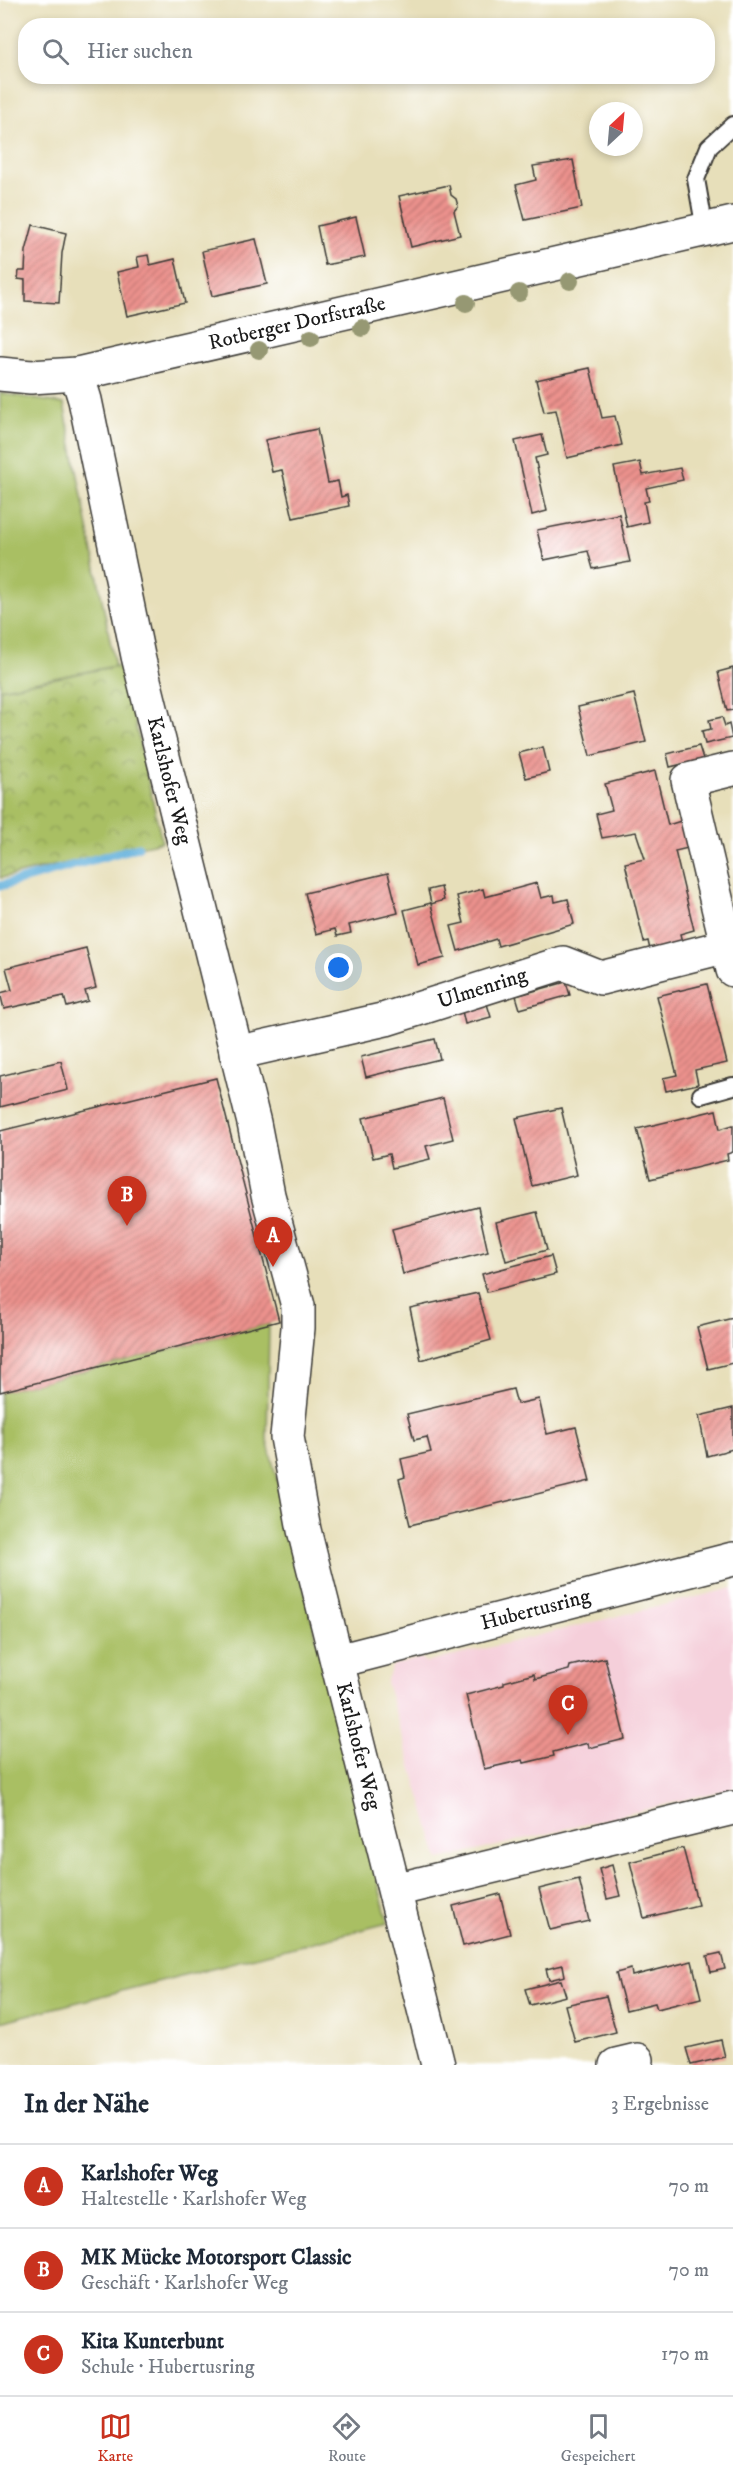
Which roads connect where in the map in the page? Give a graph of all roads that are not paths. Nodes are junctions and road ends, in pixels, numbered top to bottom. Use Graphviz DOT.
graph roads {
  1 [pos="733,125"];
  2 [pos="719,226"];
  3 [pos="0,374"];
  4 [pos="77,374"];
  5 [pos="733,769"];
  6 [pos="730,958"];
  7 [pos="236,1053"];
  8 [pos="733,1086"];
  9 [pos="701,1095"];
  10 [pos="733,1559"];
  11 [pos="338,1661"];
  12 [pos="733,1808"];
  13 [pos="395,1890"];
  14 [pos="438,2065"];
  1 -- 2 [label="lane"];
  2 -- 4 [label="street, Rotberger Dorfstraße"];
  3 -- 4 [label="street, Rotberger Dorfstraße"];
  4 -- 7 [label="street, Karlshofer Weg"];
  5 -- 6 [label="street, Ulmenring"];
  6 -- 7 [label="street, Ulmenring"];
  7 -- 11 [label="street, Karlshofer Weg"];
  8 -- 9 [label="lane"];
  10 -- 11 [label="street, Hubertusring"];
  11 -- 13 [label="street, Karlshofer Weg"];
  12 -- 13 [label="street"];
  13 -- 14 [label="street, Karlshofer Weg"];
}
